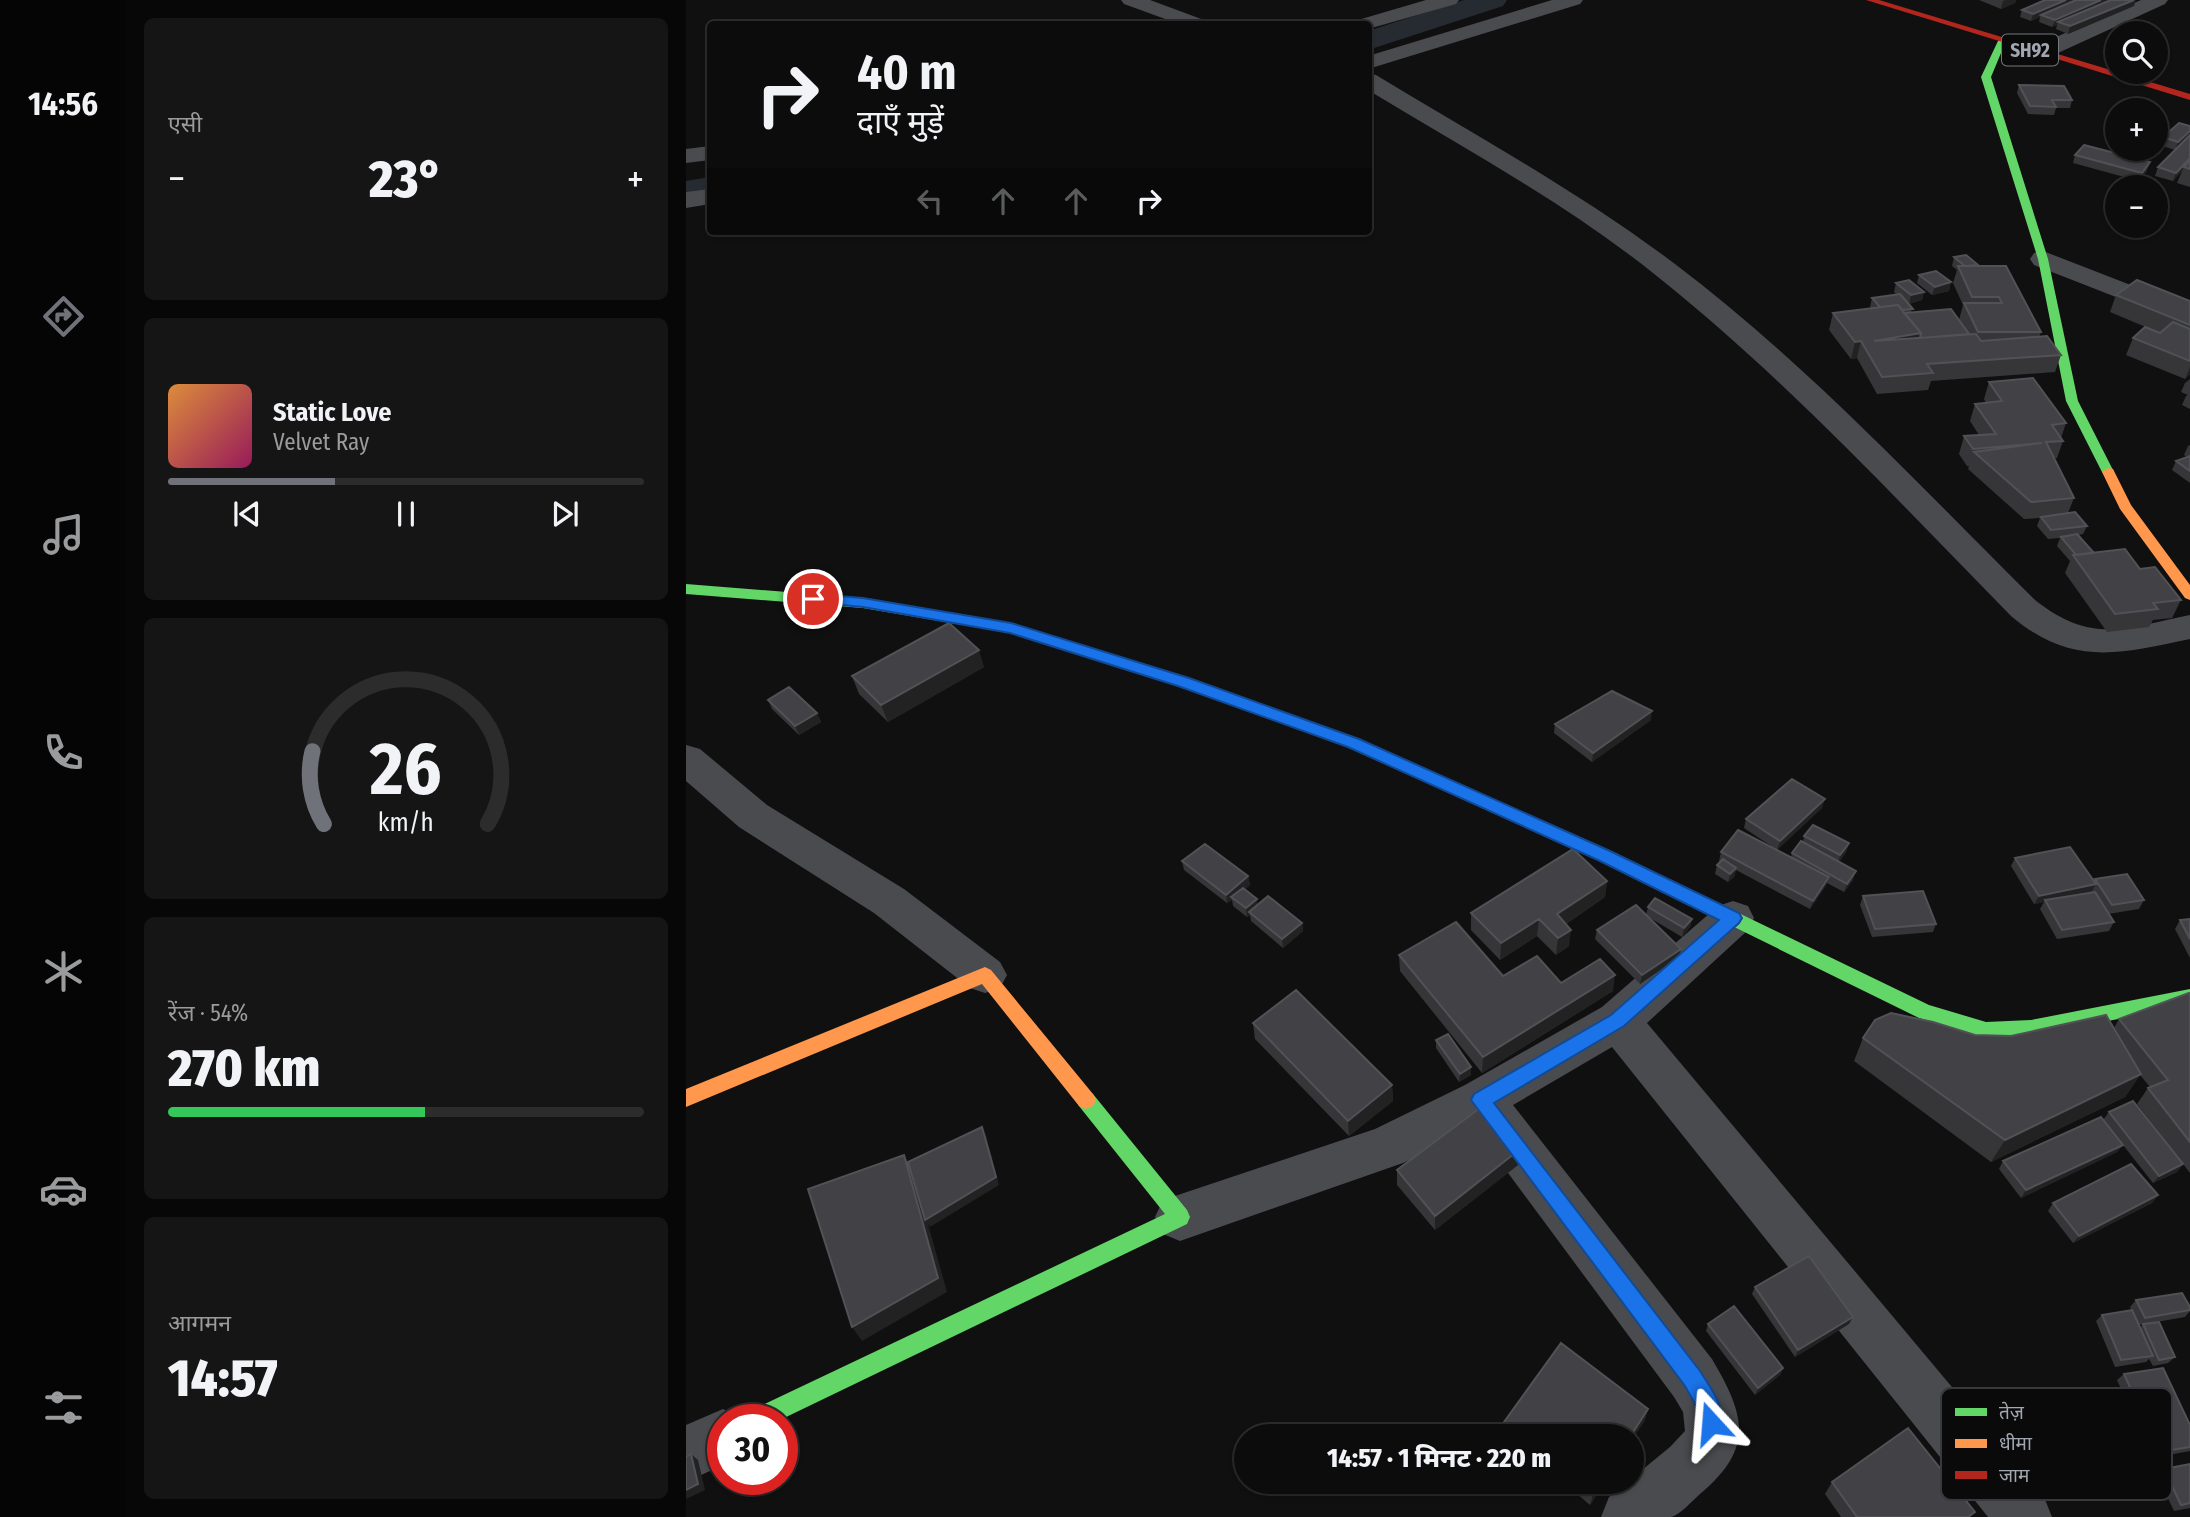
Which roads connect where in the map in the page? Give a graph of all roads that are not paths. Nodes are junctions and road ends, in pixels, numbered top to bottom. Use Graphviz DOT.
graph roads {
  1 [pos="1131,0"];
  2 [pos="1449,0"];
  3 [pos="1573,0"];
  4 [pos="1870,0"];
  5 [pos="2158,0"];
  6 [pos="1189,21"];
  7 [pos="1372,22"];
  8 [pos="2002,41"];
  9 [pos="2039,52"];
  10 [pos="1372,62"];
  11 [pos="1372,82"];
  12 [pos="2190,97"];
  13 [pos="707,153"];
  14 [pos="686,156"];
  15 [pos="707,197"];
  16 [pos="686,200"];
  17 [pos="2043,259"];
  18 [pos="2190,318"];
  19 [pos="686,589"];
  20 [pos="2190,596"];
  21 [pos="2190,627"];
  22 [pos="686,759"];
  23 [pos="1733,918"];
  24 [pos="985,975"];
  25 [pos="2190,997"];
  26 [pos="1618,1021"];
  27 [pos="686,1098"];
  28 [pos="1480,1100"];
  29 [pos="1180,1217"];
  30 [pos="789,1404"];
  31 [pos="1941,1416"];
  32 [pos="707,1444"];
  33 [pos="686,1454"];
  34 [pos="2010,1500"];
  35 [pos="1629,1517"];
  36 [pos="2024,1517"];
  1 -- 6 [label="street"];
  2 -- 7 [label="street"];
  3 -- 10 [label="street"];
  4 -- 8 [label="street, SH92"];
  5 -- 9 [label="street"];
  8 -- 9 [label="street, SH92"];
  8 -- 17 [label="street"];
  9 -- 12 [label="street, SH92"];
  11 -- 21 [label="street"];
  13 -- 14 [label="street"];
  15 -- 16 [label="street"];
  17 -- 18 [label="street"];
  17 -- 20 [label="street"];
  19 -- 23 [label="street"];
  22 -- 24 [label="street"];
  23 -- 25 [label="street"];
  23 -- 26 [label="street"];
  24 -- 27 [label="street"];
  24 -- 29 [label="street"];
  26 -- 28 [label="street"];
  26 -- 31 [label="street"];
  28 -- 29 [label="street"];
  28 -- 35 [label="street"];
  29 -- 30 [label="street"];
  32 -- 33 [label="street"];
  34 -- 36 [label="street"];
}
